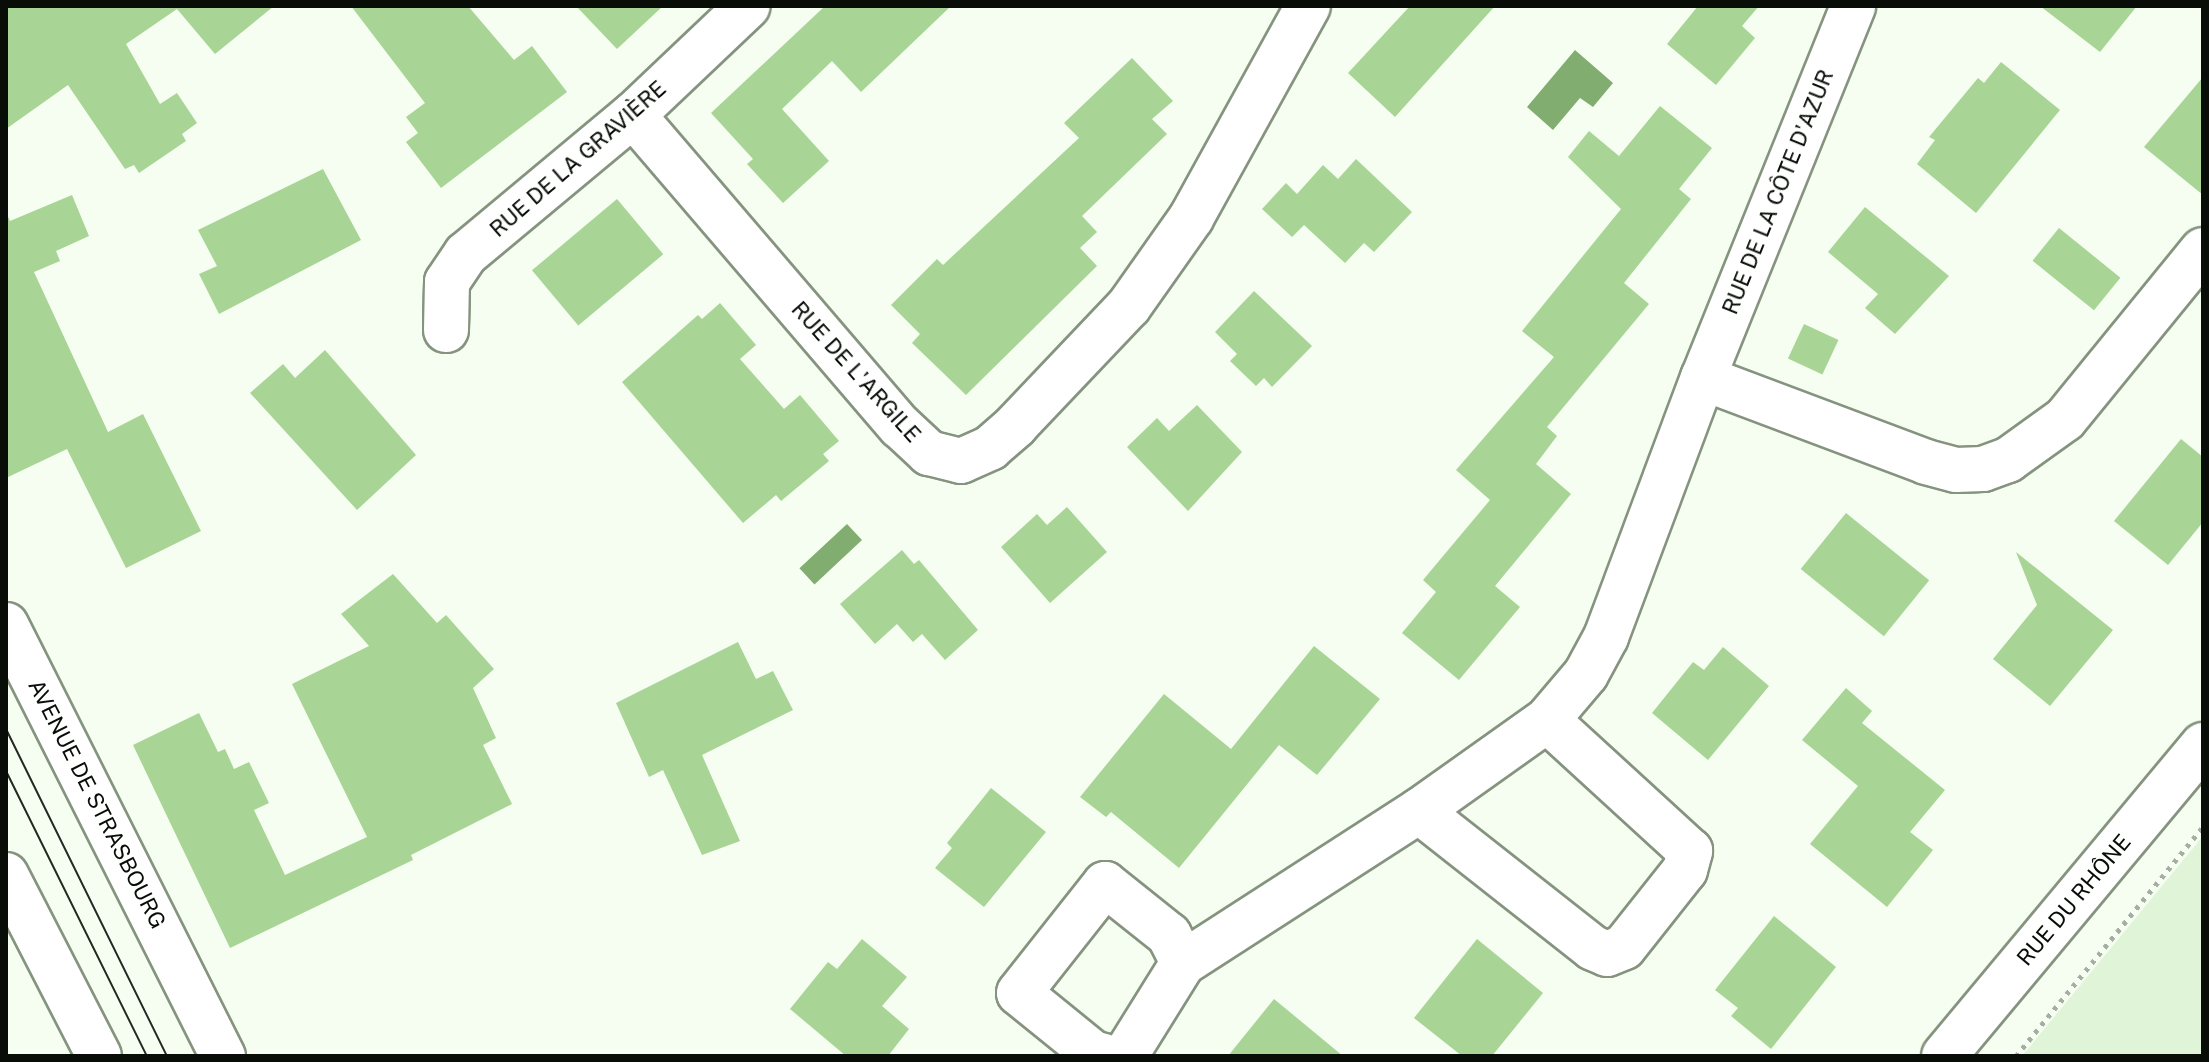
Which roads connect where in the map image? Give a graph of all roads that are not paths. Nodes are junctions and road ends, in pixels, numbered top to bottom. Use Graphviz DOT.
graph roads {
  1 [pos="748,6"];
  2 [pos="1308,6"];
  3 [pos="1853,6"];
  4 [pos="633,115"];
  5 [pos="2203,250"];
  6 [pos="446,330"];
  7 [pos="1703,378"];
  8 [pos="6,625"];
  9 [pos="1547,720"];
  10 [pos="2203,745"];
  11 [pos="1419,811"];
  12 [pos="6,875"];
  13 [pos="1183,963"];
  14 [pos="94,1047"];
  15 [pos="223,1056"];
  16 [pos="1104,1056"];
  17 [pos="1125,1056"];
  18 [pos="1944,1056"];
  1 -- 4 [label="street, RUE DE LA GRAVIÈRE"];
  2 -- 4 [label="street, RUE DE L'ARGILE"];
  3 -- 7 [label="street, RUE DE LA CÔTE D'AZUR"];
  4 -- 6 [label="street, RUE DE LA GRAVIÈRE"];
  5 -- 7 [label="street"];
  7 -- 9 [label="street, RUE DE LA CÔTE D'AZUR"];
  8 -- 15 [label="street, AVENUE DE STRASBOURG"];
  9 -- 11 [label="street, RUE DE LA CÔTE D'AZUR"];
  9 -- 11 [label="street"];
  10 -- 18 [label="street, RUE DU RHÔNE"];
  11 -- 13 [label="street, RUE DE LA CÔTE D'AZUR"];
  12 -- 14 [label="street"];
  13 -- 16 [label="street"];
  13 -- 17 [label="street, RUE DE LA CÔTE D'AZUR"];
}
